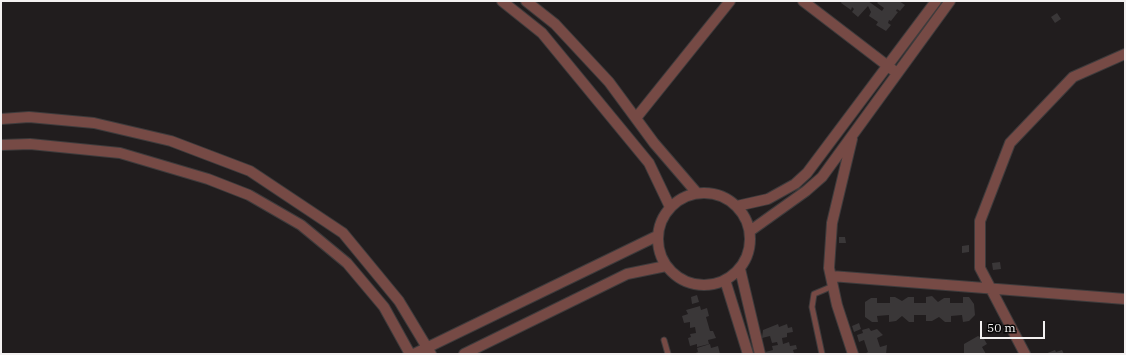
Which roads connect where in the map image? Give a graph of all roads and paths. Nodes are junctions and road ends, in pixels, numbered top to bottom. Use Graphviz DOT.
graph roads {
  1 [pos="502,1"];
  2 [pos="526,1"];
  3 [pos="730,1"];
  4 [pos="803,1"];
  5 [pos="936,1"];
  6 [pos="950,1"];
  7 [pos="1125,54"];
  8 [pos="888,66"];
  9 [pos="896,73"];
  10 [pos="636,118"];
  11 [pos="1,119"];
  12 [pos="854,133"];
  13 [pos="1,145"];
  14 [pos="697,193"];
  15 [pos="737,206"];
  16 [pos="670,207"];
  17 [pos="750,231"];
  18 [pos="657,236"];
  19 [pos="666,266"];
  20 [pos="740,269"];
  21 [pos="725,280"];
  22 [pos="832,281"];
  23 [pos="991,288"];
  24 [pos="1125,299"];
  25 [pos="664,340"];
  26 [pos="429,350"];
  27 [pos="410,354"];
  28 [pos="414,354"];
  29 [pos="464,354"];
  30 [pos="668,354"];
  31 [pos="748,354"];
  32 [pos="760,354"];
  33 [pos="822,354"];
  34 [pos="853,354"];
  35 [pos="1025,354"];
  1 -- 16 [label="street"];
  2 -- 10 [label="street"];
  3 -- 10 [label="street"];
  4 -- 8 [label="street"];
  5 -- 8 [label="street"];
  6 -- 9 [label="street"];
  7 -- 23 [label="street"];
  8 -- 9 [label="street"];
  8 -- 15 [label="street"];
  9 -- 12 [label="street"];
  10 -- 14 [label="street"];
  11 -- 26 [label="street"];
  12 -- 17 [label="street"];
  12 -- 22 [label="street"];
  13 -- 27 [label="street"];
  14 -- 15 [label="street"];
  14 -- 16 [label="street"];
  15 -- 17 [label="street"];
  16 -- 18 [label="street"];
  17 -- 20 [label="street"];
  18 -- 19 [label="street"];
  18 -- 26 [label="street"];
  19 -- 21 [label="street"];
  19 -- 29 [label="street"];
  20 -- 21 [label="street"];
  20 -- 32 [label="street"];
  21 -- 31 [label="street"];
  22 -- 23 [label="street"];
  22 -- 33 [label="lane"];
  22 -- 34 [label="street"];
  23 -- 24 [label="street"];
  23 -- 35 [label="street"];
  25 -- 30 [label="lane"];
  26 -- 28 [label="street"];
}
